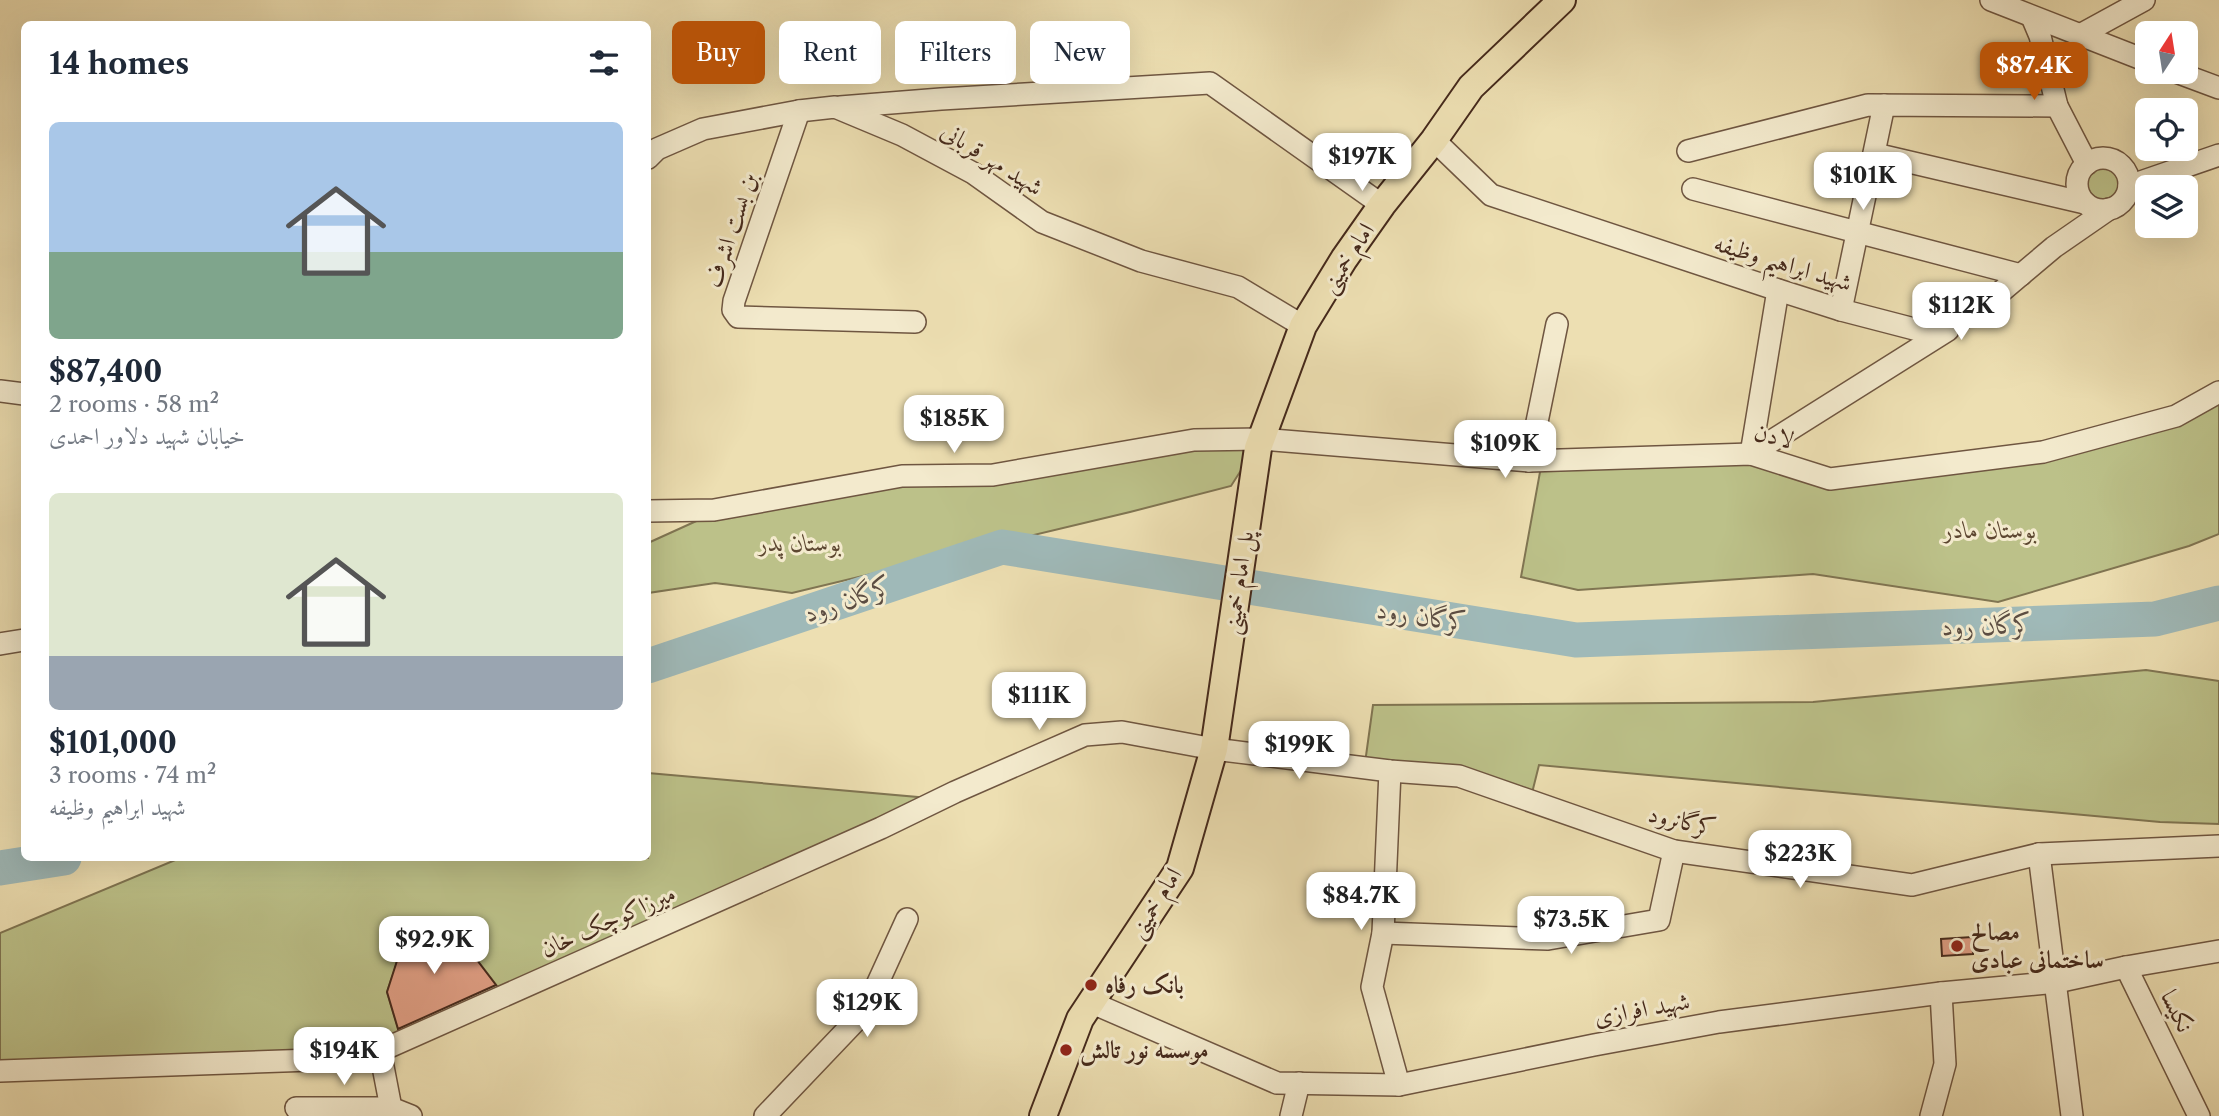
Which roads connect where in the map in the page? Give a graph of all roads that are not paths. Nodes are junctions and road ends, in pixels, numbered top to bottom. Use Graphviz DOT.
graph roads {
  1 [pos="1562,0"];
  2 [pos="1991,0"];
  3 [pos="2144,0"];
  4 [pos="2032,18"];
  5 [pos="2080,36"];
  6 [pos="2135,57"];
  7 [pos="2198,80"];
  8 [pos="2219,88"];
  9 [pos="1884,105"];
  10 [pos="2057,106"];
  11 [pos="835,107"];
  12 [pos="799,111"];
  13 [pos="1434,140"];
  14 [pos="1688,151"];
  15 [pos="1875,154"];
  16 [pos="651,155"];
  17 [pos="2219,155"];
  18 [pos="2087,164"];
  19 [pos="2129,186"];
  20 [pos="1693,190"];
  21 [pos="2085,203"];
  22 [pos="1382,205"];
  23 [pos="2109,209"];
  24 [pos="1857,232"];
  25 [pos="2021,275"];
  26 [pos="1778,290"];
  27 [pos="1841,310"];
  28 [pos="1977,312"];
  29 [pos="915,322"];
  30 [pos="1557,324"];
  31 [pos="1303,326"];
  32 [pos="0,391"];
  33 [pos="2219,392"];
  34 [pos="21,394"];
  35 [pos="1260,443"];
  36 [pos="1751,454"];
  37 [pos="1529,461"];
  38 [pos="651,511"];
  39 [pos="21,641"];
  40 [pos="0,645"];
  41 [pos="1219,717"];
  42 [pos="1214,749"];
  43 [pos="1390,771"];
  44 [pos="2219,846"];
  45 [pos="1674,851"];
  46 [pos="2039,854"];
  47 [pos="907,919"];
  48 [pos="1382,933"];
  49 [pos="2219,951"];
  50 [pos="2126,967"];
  51 [pos="2057,982"];
  52 [pos="1941,993"];
  53 [pos="1090,1002"];
  54 [pos="380,1051"];
  55 [pos="0,1072"];
  56 [pos="1299,1083"];
  57 [pos="1399,1085"];
  58 [pos="296,1108"];
  59 [pos="401,1112"];
  60 [pos="765,1116"];
  61 [pos="1043,1116"];
  62 [pos="1291,1116"];
  63 [pos="1931,1116"];
  64 [pos="2072,1116"];
  65 [pos="2199,1116"];
  1 -- 13 [label="main road, امام خمینی"];
  2 -- 4 [label="street"];
  3 -- 5 [label="street"];
  4 -- 5 [label="street"];
  4 -- 10 [label="street"];
  5 -- 6 [label="street"];
  7 -- 8 [label="street"];
  9 -- 10 [label="street"];
  9 -- 14 [label="street"];
  9 -- 15 [label="street"];
  10 -- 18 [label="street"];
  11 -- 12 [label="street, شهید مهر قربانی"];
  11 -- 22 [label="street"];
  11 -- 31 [label="street, شهید مهر قربانی"];
  12 -- 16 [label="street, شهید مهر قربانی"];
  12 -- 29 [label="street, بن بست اشرف"];
  13 -- 22 [label="main road, امام خمینی"];
  13 -- 26 [label="street, شهید ابراهیم وظیفه"];
  15 -- 21 [label="street"];
  15 -- 24 [label="street"];
  17 -- 19 [label="street"];
  18 -- 19 [label="street"];
  18 -- 21 [label="street"];
  19 -- 23 [label="street"];
  20 -- 24 [label="street"];
  21 -- 23 [label="street"];
  22 -- 31 [label="main road, امام خمینی"];
  23 -- 25 [label="street, شهید ابراهیم وظیفه"];
  24 -- 25 [label="street"];
  24 -- 27 [label="street"];
  25 -- 28 [label="street, شهید ابراهیم وظیفه"];
  26 -- 27 [label="street, شهید ابراهیم وظیفه"];
  26 -- 36 [label="street"];
  27 -- 28 [label="street, شهید ابراهیم وظیفه"];
  28 -- 36 [label="street"];
  30 -- 37 [label="street"];
  31 -- 35 [label="main road, امام خمینی"];
  32 -- 34 [label="street"];
  33 -- 36 [label="street, لادن"];
  35 -- 37 [label="street, لادن"];
  35 -- 38 [label="street, لادن"];
  35 -- 41 [label="main road, پل امام خمینی"];
  36 -- 37 [label="street, لادن"];
  39 -- 40 [label="street"];
  41 -- 42 [label="main road, امام خمینی"];
  42 -- 43 [label="street, میرزاکوچک خان"];
  42 -- 53 [label="main road, امام خمینی"];
  42 -- 54 [label="street, میرزاکوچک خان"];
  43 -- 45 [label="street, کرگانرود"];
  43 -- 48 [label="street"];
  44 -- 46 [label="street, کرگانرود"];
  45 -- 46 [label="street, کرگانرود"];
  45 -- 48 [label="street"];
  46 -- 51 [label="street"];
  47 -- 60 [label="street"];
  48 -- 57 [label="street"];
  49 -- 50 [label="street, شهید افرازی"];
  50 -- 51 [label="street, شهید افرازی"];
  50 -- 65 [label="street, نکیسا"];
  51 -- 52 [label="street, شهید افرازی"];
  51 -- 64 [label="street"];
  52 -- 57 [label="street, شهید افرازی"];
  52 -- 63 [label="street"];
  53 -- 56 [label="street, شهید افرازی"];
  53 -- 61 [label="main road, امام خمینی"];
  54 -- 55 [label="street, میرزاکوچک خان"];
  54 -- 59 [label="street"];
  56 -- 57 [label="street, شهید افرازی"];
  56 -- 62 [label="street"];
  58 -- 59 [label="street"];
}
